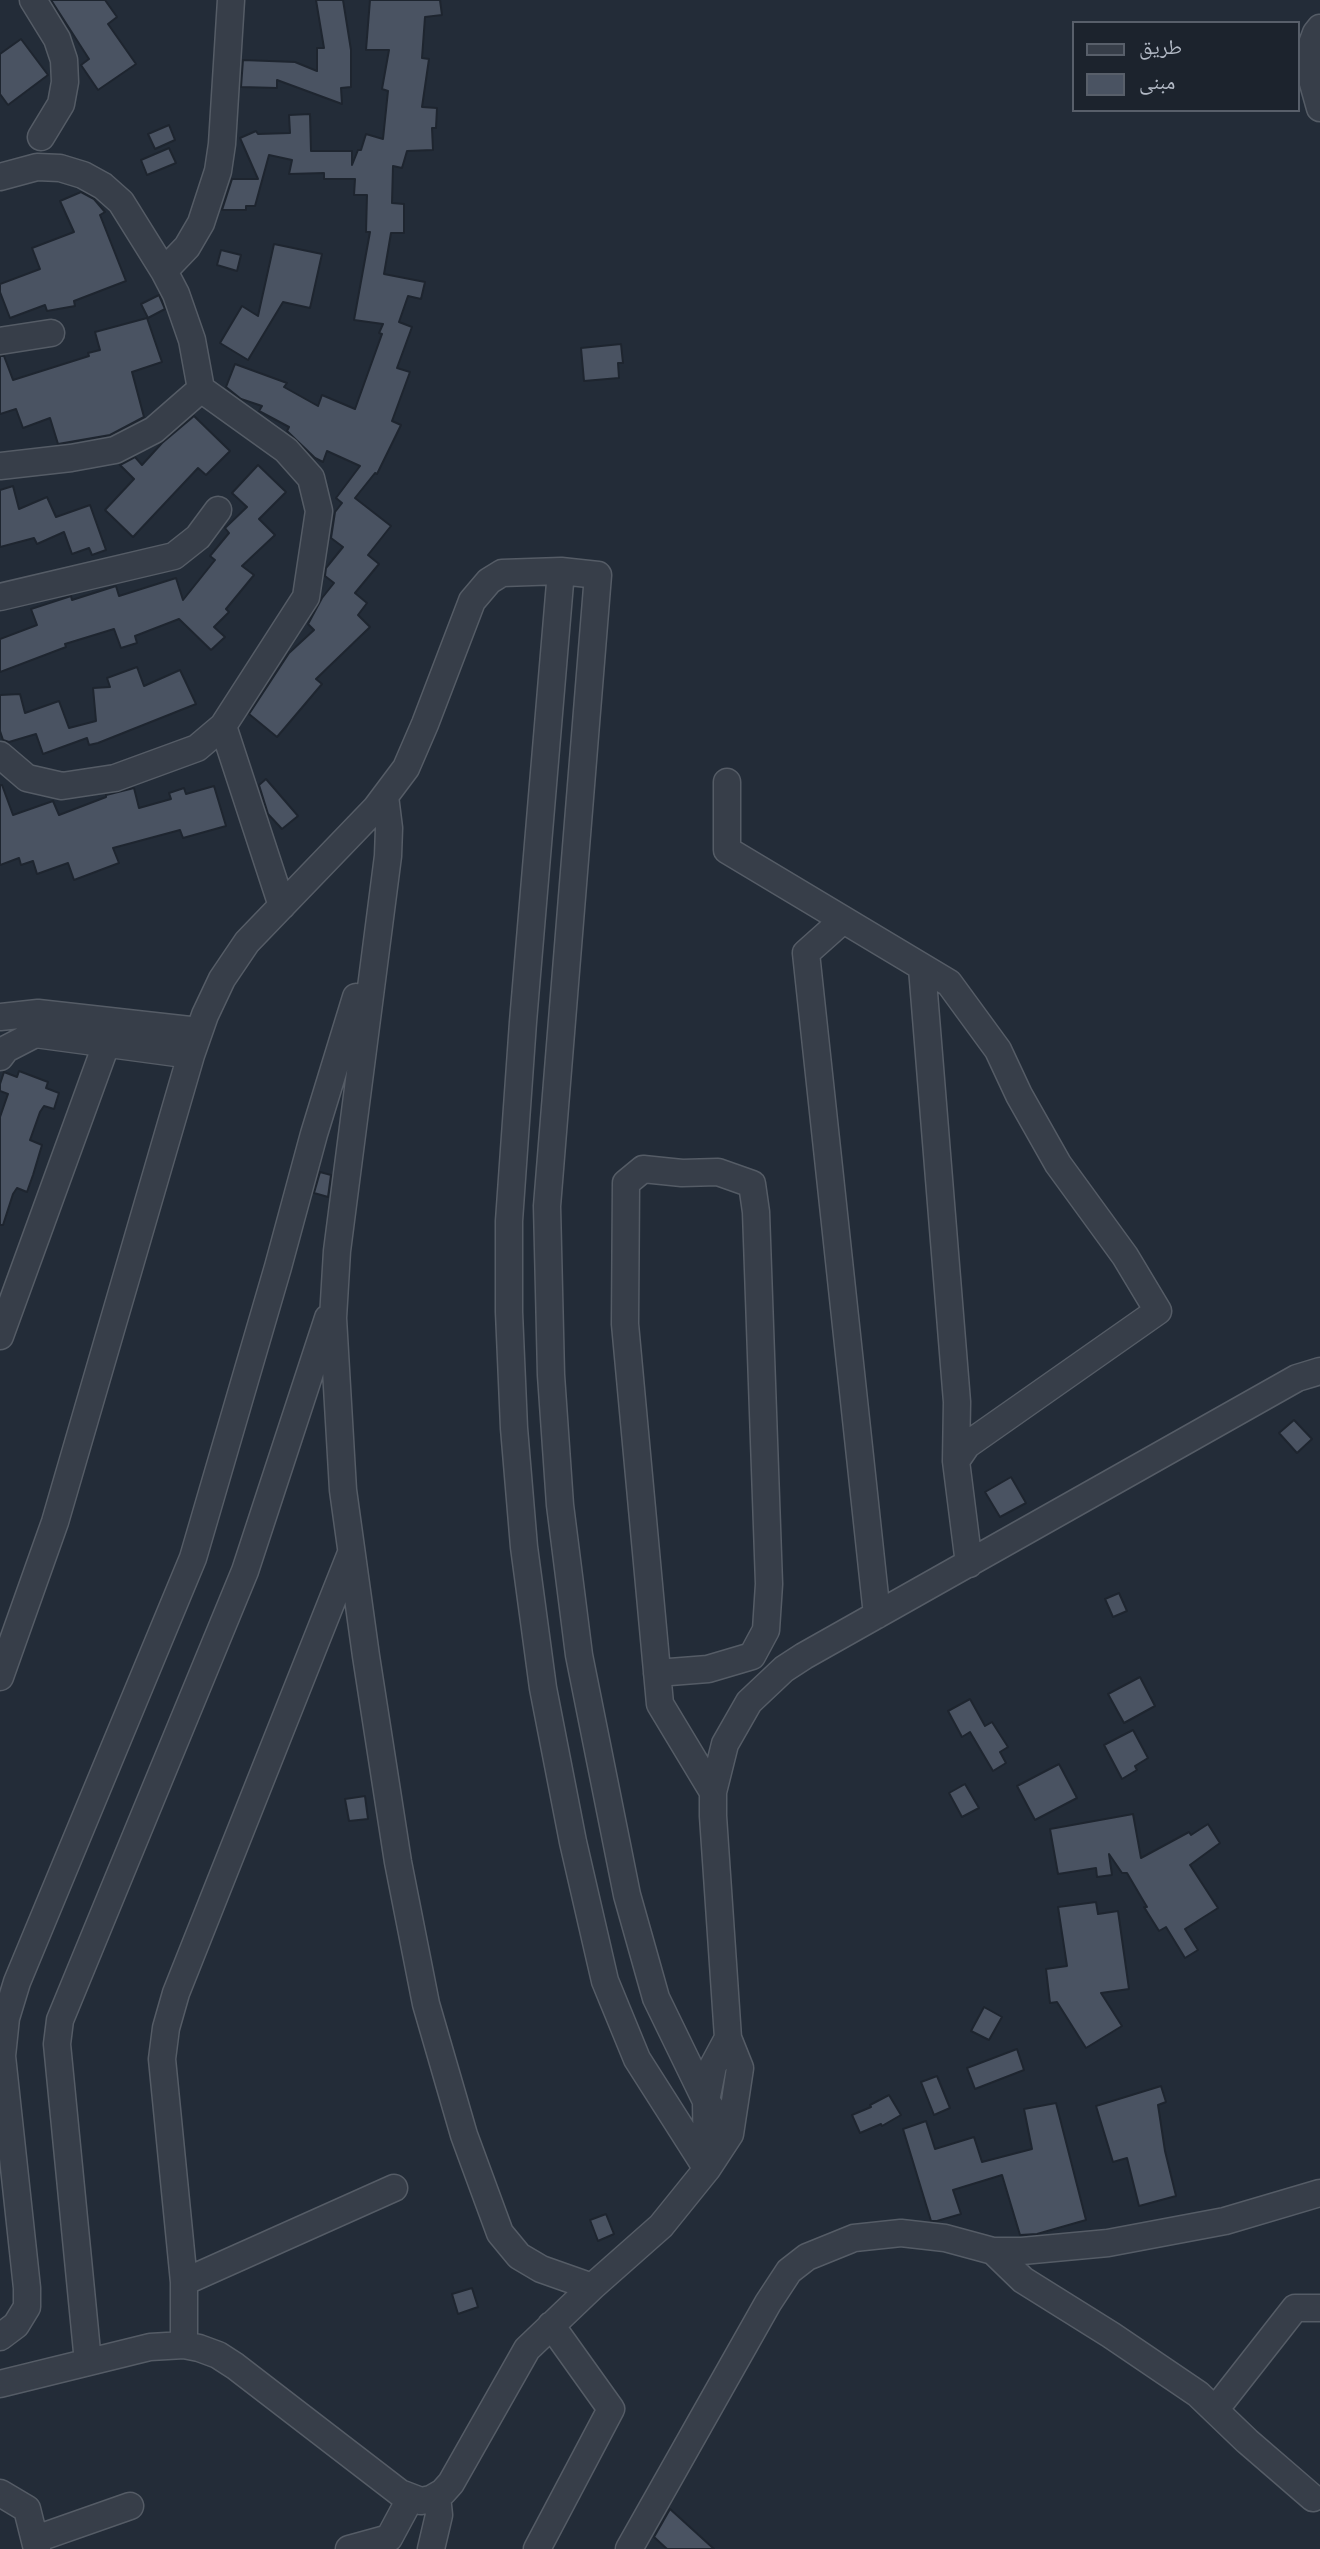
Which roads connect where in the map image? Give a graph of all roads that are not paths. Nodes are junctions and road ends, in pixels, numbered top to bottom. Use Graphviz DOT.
graph roads {
  1 [pos="33,0"];
  2 [pos="231,0"];
  3 [pos="1320,28"];
  4 [pos="1320,108"];
  5 [pos="41,137"];
  6 [pos="0,177"];
  7 [pos="164,271"];
  8 [pos="51,333"];
  9 [pos="0,341"];
  10 [pos="201,389"];
  11 [pos="0,466"];
  12 [pos="218,510"];
  13 [pos="561,571"];
  14 [pos="0,597"];
  15 [pos="223,726"];
  16 [pos="0,755"];
  17 [pos="727,782"];
  18 [pos="385,796"];
  19 [pos="282,906"];
  20 [pos="381,909"];
  21 [pos="843,920"];
  22 [pos="922,968"];
  23 [pos="0,1017"];
  24 [pos="107,1042"];
  25 [pos="195,1043"];
  26 [pos="0,1056"];
  27 [pos="334,1300"];
  28 [pos="0,1336"];
  29 [pos="1320,1371"];
  30 [pos="956,1461"];
  31 [pos="352,1551"];
  32 [pos="969,1563"];
  33 [pos="877,1615"];
  34 [pos="657,1673"];
  35 [pos="0,1677"];
  36 [pos="713,1791"];
  37 [pos="728,2038"];
  38 [pos="706,2101"];
  39 [pos="730,2134"];
  40 [pos="707,2169"];
  41 [pos="394,2188"];
  42 [pos="1320,2193"];
  43 [pos="993,2251"];
  44 [pos="184,2282"];
  45 [pos="592,2287"];
  46 [pos="1320,2308"];
  47 [pos="551,2325"];
  48 [pos="0,2337"];
  49 [pos="184,2345"];
  50 [pos="88,2362"];
  51 [pos="0,2384"];
  52 [pos="1215,2410"];
  53 [pos="0,2493"];
  54 [pos="437,2496"];
  55 [pos="1313,2498"];
  56 [pos="410,2499"];
  57 [pos="130,2506"];
  58 [pos="37,2544"];
  59 [pos="349,2549"];
  60 [pos="431,2549"];
  61 [pos="537,2549"];
  62 [pos="629,2549"];
  1 -- 5 [label="street"];
  2 -- 7 [label="street"];
  3 -- 4 [label="street"];
  6 -- 7 [label="street"];
  7 -- 10 [label="street"];
  8 -- 9 [label="street"];
  10 -- 11 [label="street"];
  10 -- 15 [label="street"];
  12 -- 14 [label="street"];
  13 -- 18 [label="street"];
  13 -- 38 [label="street"];
  13 -- 40 [label="street"];
  15 -- 16 [label="street"];
  15 -- 19 [label="street"];
  17 -- 21 [label="street"];
  18 -- 19 [label="street"];
  18 -- 20 [label="street"];
  19 -- 25 [label="street"];
  20 -- 27 [label="street"];
  20 -- 48 [label="street"];
  21 -- 22 [label="street"];
  21 -- 33 [label="street"];
  22 -- 30 [label="street"];
  22 -- 30 [label="street"];
  23 -- 25 [label="street"];
  24 -- 25 [label="street"];
  24 -- 26 [label="street"];
  24 -- 28 [label="street"];
  25 -- 35 [label="street"];
  27 -- 31 [label="street"];
  27 -- 50 [label="street"];
  29 -- 32 [label="street"];
  30 -- 32 [label="street"];
  31 -- 44 [label="street"];
  31 -- 45 [label="street"];
  32 -- 33 [label="street"];
  33 -- 36 [label="street"];
  34 -- 34 [label="street"];
  34 -- 36 [label="street"];
  36 -- 37 [label="street"];
  37 -- 38 [label="street"];
  37 -- 39 [label="street"];
  38 -- 39 [label="street"];
  38 -- 40 [label="street"];
  39 -- 40 [label="street"];
  40 -- 45 [label="street"];
  41 -- 44 [label="street"];
  42 -- 43 [label="street"];
  43 -- 52 [label="street"];
  43 -- 62 [label="street"];
  44 -- 49 [label="street"];
  45 -- 47 [label="street"];
  46 -- 52 [label="street"];
  47 -- 54 [label="street"];
  47 -- 61 [label="street"];
  49 -- 50 [label="street"];
  49 -- 56 [label="street"];
  50 -- 51 [label="street"];
  52 -- 55 [label="street"];
  53 -- 58 [label="street"];
  54 -- 56 [label="street"];
  54 -- 60 [label="street"];
  56 -- 59 [label="street"];
  57 -- 58 [label="street"];
}
